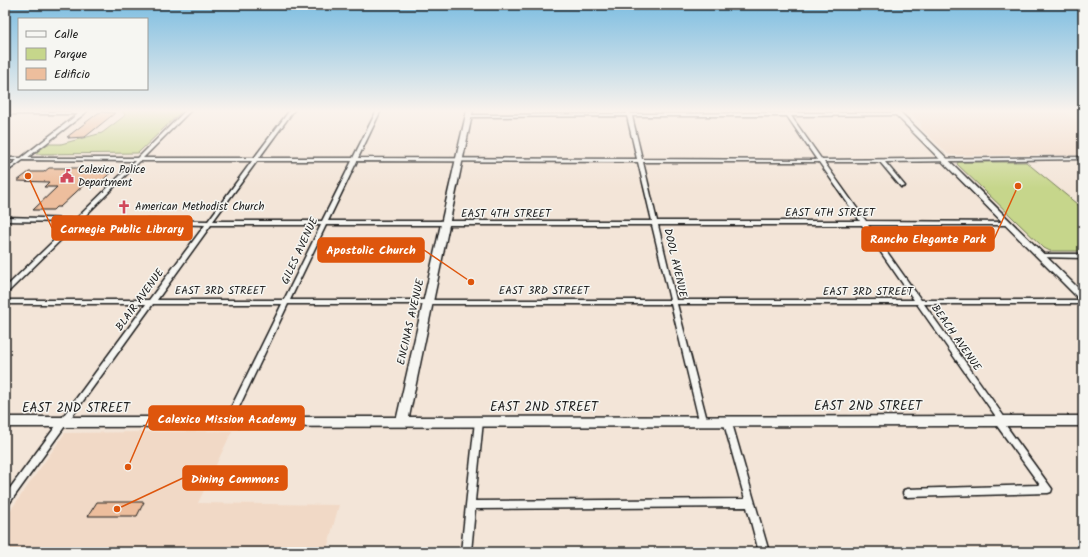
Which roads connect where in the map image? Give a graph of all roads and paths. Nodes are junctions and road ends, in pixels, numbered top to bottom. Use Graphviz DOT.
graph roads {
  1 [pos="52,136"];
  2 [pos="163,136"];
  3 [pos="272,136"];
  4 [pos="366,136"];
  5 [pos="464,136"];
  6 [pos="634,136"];
  7 [pos="804,136"];
  8 [pos="921,136"];
  9 [pos="1083,158"];
  10 [pos="5,159"];
  11 [pos="21,159"];
  12 [pos="944,159"];
  13 [pos="139,160"];
  14 [pos="254,160"];
  15 [pos="354,160"];
  16 [pos="459,160"];
  17 [pos="640,161"];
  18 [pos="821,161"];
  19 [pos="882,161"];
  20 [pos="5,172"];
  21 [pos="903,186"];
  22 [pos="5,219"];
  23 [pos="79,220"];
  24 [pos="208,223"];
  25 [pos="655,223"];
  26 [pos="324,224"];
  27 [pos="444,224"];
  28 [pos="864,224"];
  29 [pos="1007,224"];
  30 [pos="1040,256"];
  31 [pos="1083,256"];
  32 [pos="5,292"];
  33 [pos="1083,298"];
  34 [pos="151,301"];
  35 [pos="429,301"];
  36 [pos="673,301"];
  37 [pos="5,302"];
  38 [pos="287,302"];
  39 [pos="918,302"];
  40 [pos="1083,302"];
  41 [pos="703,420"];
  42 [pos="727,420"];
  43 [pos="1000,420"];
  44 [pos="1083,420"];
  45 [pos="402,421"];
  46 [pos="479,421"];
  47 [pos="5,422"];
  48 [pos="62,422"];
  49 [pos="228,422"];
  50 [pos="907,493"];
  51 [pos="5,502"];
  52 [pos="750,503"];
  53 [pos="471,505"];
  54 [pos="466,552"];
  55 [pos="764,552"];
  1 -- 11 [label="street"];
  2 -- 13 [label="street"];
  3 -- 14 [label="street, BLAIR AVENUE"];
  4 -- 15 [label="street, GILES AVENUE"];
  5 -- 16 [label="street, ENCINAS AVENUE"];
  6 -- 17 [label="street, DOOL AVENUE"];
  7 -- 18 [label="street, BEACH AVENUE"];
  8 -- 12 [label="street"];
  9 -- 12 [label="street"];
  10 -- 11 [label="street"];
  11 -- 13 [label="street"];
  11 -- 20 [label="street"];
  12 -- 19 [label="street"];
  12 -- 29 [label="street"];
  13 -- 14 [label="street"];
  13 -- 23 [label="street"];
  14 -- 15 [label="street"];
  14 -- 24 [label="street, BLAIR AVENUE"];
  15 -- 16 [label="street"];
  15 -- 26 [label="street, GILES AVENUE"];
  16 -- 17 [label="street"];
  16 -- 27 [label="street, ENCINAS AVENUE"];
  17 -- 18 [label="street"];
  17 -- 25 [label="street, DOOL AVENUE"];
  18 -- 19 [label="street"];
  18 -- 28 [label="street, BEACH AVENUE"];
  19 -- 21 [label="street"];
  22 -- 23 [label="street, EAST 4TH STREET"];
  23 -- 24 [label="street, EAST 4TH STREET"];
  23 -- 32 [label="street"];
  24 -- 26 [label="street, EAST 4TH STREET"];
  24 -- 34 [label="street, BLAIR AVENUE"];
  25 -- 27 [label="street, EAST 4TH STREET"];
  25 -- 28 [label="street, EAST 4TH STREET"];
  25 -- 36 [label="street, DOOL AVENUE"];
  26 -- 27 [label="street, EAST 4TH STREET"];
  26 -- 38 [label="street, GILES AVENUE"];
  27 -- 35 [label="street, ENCINAS AVENUE"];
  28 -- 29 [label="street, EAST 4TH STREET"];
  28 -- 39 [label="street, BEACH AVENUE"];
  29 -- 30 [label="street"];
  30 -- 31 [label="street"];
  30 -- 33 [label="street"];
  34 -- 37 [label="street, EAST 3RD STREET"];
  34 -- 38 [label="street, EAST 3RD STREET"];
  34 -- 48 [label="street, BLAIR AVENUE"];
  35 -- 36 [label="street, EAST 3RD STREET"];
  35 -- 38 [label="street, EAST 3RD STREET"];
  35 -- 45 [label="street, ENCINAS AVENUE"];
  36 -- 39 [label="street, EAST 3RD STREET"];
  36 -- 41 [label="street, DOOL AVENUE"];
  38 -- 49 [label="street, GILES AVENUE"];
  39 -- 40 [label="street, EAST 3RD STREET"];
  39 -- 43 [label="street, BEACH AVENUE"];
  41 -- 42 [label="street, EAST 2ND STREET"];
  41 -- 46 [label="street, EAST 2ND STREET"];
  42 -- 43 [label="street, EAST 2ND STREET"];
  42 -- 52 [label="street"];
  43 -- 44 [label="street, EAST 2ND STREET"];
  43 -- 50 [label="street, BEACH AVENUE"];
  45 -- 46 [label="street, EAST 2ND STREET"];
  45 -- 49 [label="street, EAST 2ND STREET"];
  46 -- 53 [label="street"];
  47 -- 48 [label="street, EAST 2ND STREET"];
  48 -- 49 [label="street, EAST 2ND STREET"];
  48 -- 51 [label="street, BLAIR AVENUE"];
  52 -- 53 [label="street"];
  52 -- 55 [label="street"];
  53 -- 54 [label="street"];
}
